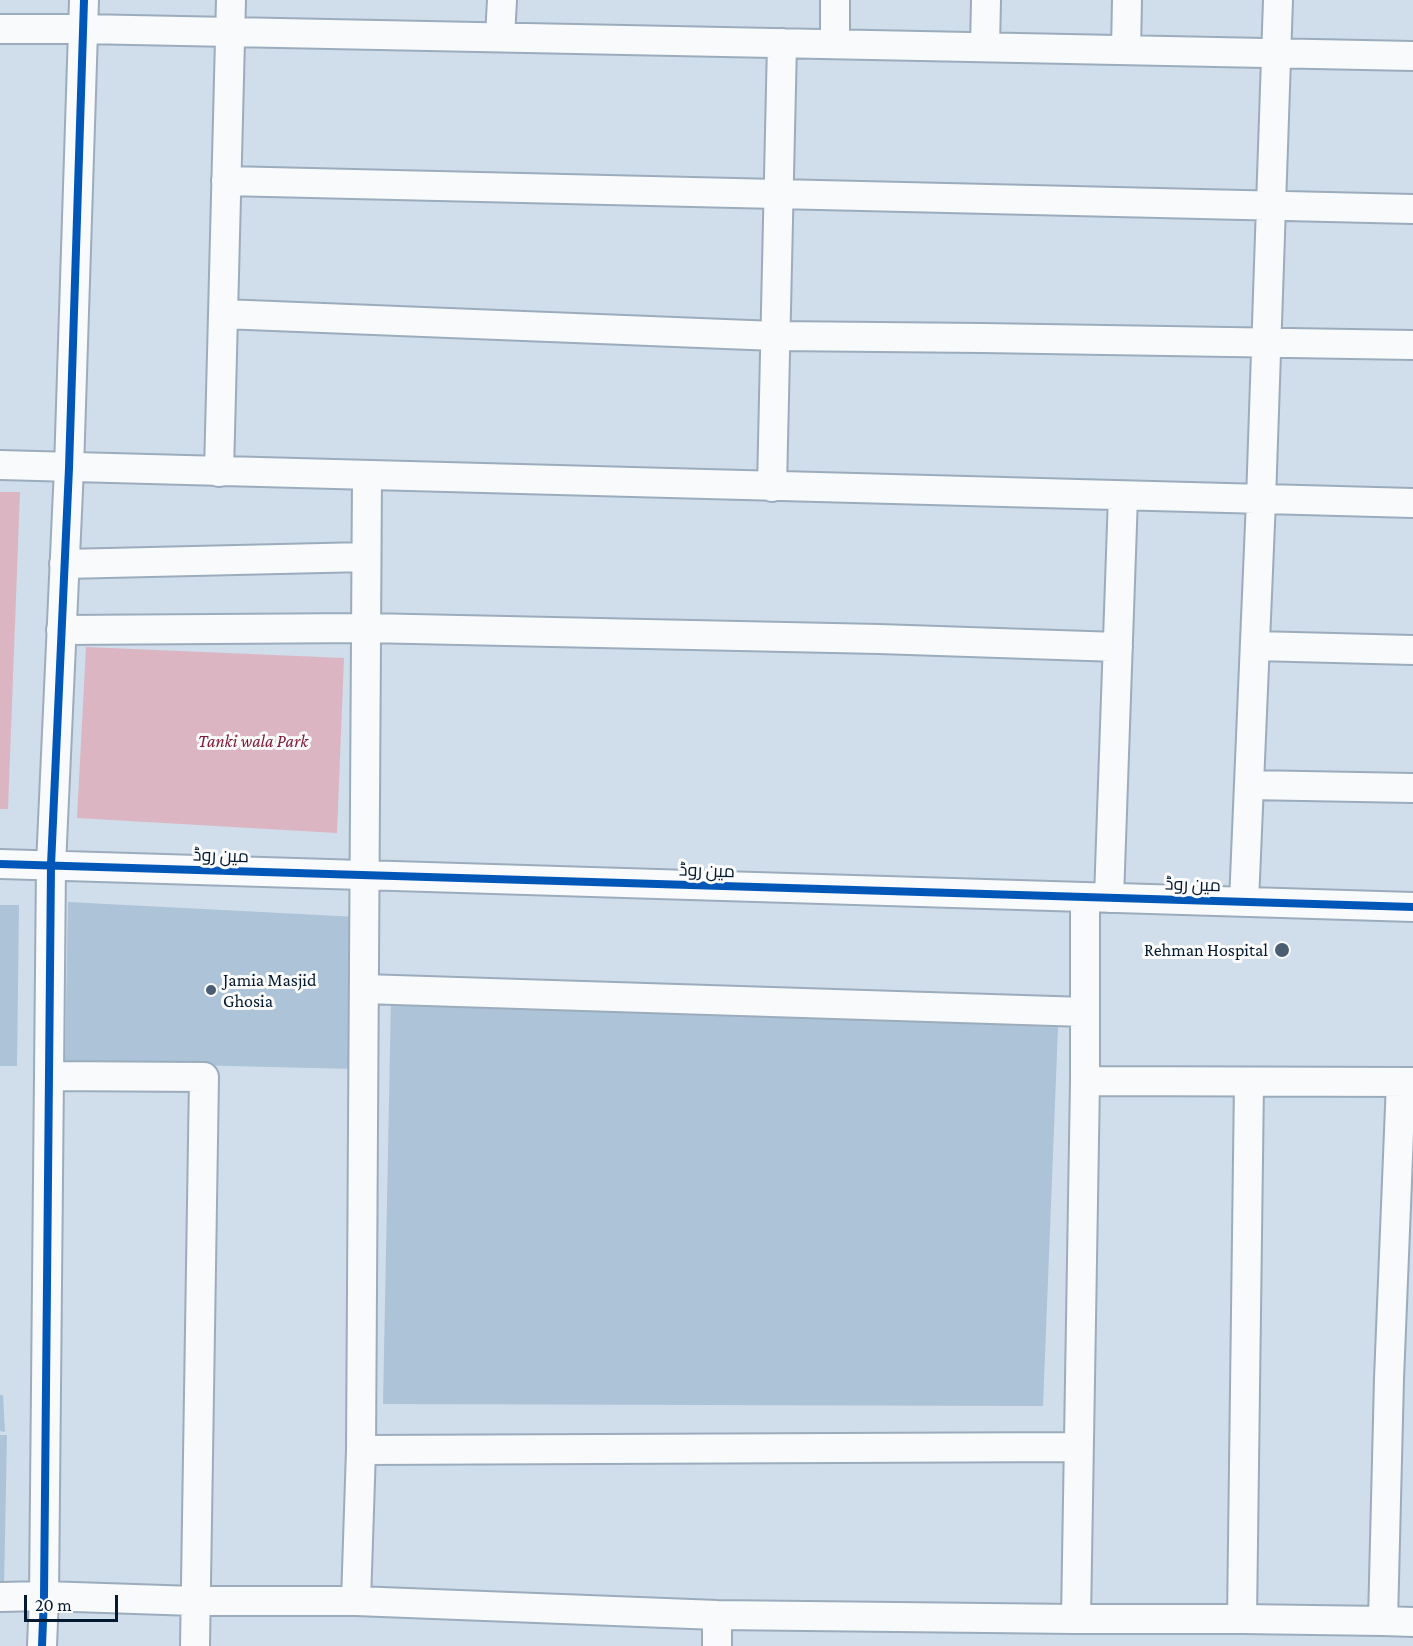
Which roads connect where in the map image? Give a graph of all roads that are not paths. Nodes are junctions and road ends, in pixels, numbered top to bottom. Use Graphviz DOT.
graph roads {
  1 [pos="84,0"];
  2 [pos="231,0"];
  3 [pos="502,0"];
  4 [pos="835,0"];
  5 [pos="986,0"];
  6 [pos="1127,0"];
  7 [pos="1278,0"];
  8 [pos="0,29"];
  9 [pos="83,29"];
  10 [pos="230,32"];
  11 [pos="500,37"];
  12 [pos="782,43"];
  13 [pos="835,44"];
  14 [pos="985,47"];
  15 [pos="1126,50"];
  16 [pos="1276,53"];
  17 [pos="1413,56"];
  18 [pos="226,181"];
  19 [pos="779,194"];
  20 [pos="1271,206"];
  21 [pos="1413,209"];
  22 [pos="223,314"];
  23 [pos="775,336"];
  24 [pos="1266,343"];
  25 [pos="1413,345"];
  26 [pos="0,465"];
  27 [pos="69,468"];
  28 [pos="219,472"];
  29 [pos="367,476"];
  30 [pos="772,487"];
  31 [pos="1123,496"];
  32 [pos="1261,500"];
  33 [pos="1413,503"];
  34 [pos="366,557"];
  35 [pos="64,564"];
  36 [pos="366,628"];
  37 [pos="61,630"];
  38 [pos="1255,646"];
  39 [pos="1118,648"];
  40 [pos="1413,650"];
  41 [pos="1249,785"];
  42 [pos="1413,788"];
  43 [pos="0,864"];
  44 [pos="51,865"];
  45 [pos="364,875"];
  46 [pos="1097,898"];
  47 [pos="1244,902"];
  48 [pos="1413,907"];
  49 [pos="364,989"];
  50 [pos="1085,1012"];
  51 [pos="49,1076"];
  52 [pos="1086,1081"];
  53 [pos="1249,1082"];
  54 [pos="1407,1082"];
  55 [pos="1078,1447"];
  56 [pos="361,1450"];
  57 [pos="44,1596"];
  58 [pos="0,1597"];
  59 [pos="195,1601"];
  60 [pos="356,1601"];
  61 [pos="717,1615"];
  62 [pos="1076,1619"];
  63 [pos="1242,1619"];
  64 [pos="1383,1620"];
  65 [pos="1413,1622"];
  66 [pos="42,1646"];
  67 [pos="195,1646"];
  68 [pos="717,1646"];
  1 -- 9 [label="street"];
  2 -- 10 [label="street"];
  3 -- 11 [label="street"];
  4 -- 13 [label="street"];
  5 -- 14 [label="street"];
  6 -- 15 [label="street"];
  7 -- 16 [label="street"];
  8 -- 9 [label="street"];
  9 -- 10 [label="street"];
  9 -- 27 [label="street"];
  10 -- 11 [label="street"];
  10 -- 18 [label="street"];
  11 -- 12 [label="street"];
  12 -- 13 [label="street"];
  12 -- 19 [label="street"];
  13 -- 14 [label="street"];
  14 -- 15 [label="street"];
  15 -- 16 [label="street"];
  16 -- 17 [label="street"];
  16 -- 20 [label="street"];
  18 -- 19 [label="street"];
  18 -- 22 [label="street"];
  19 -- 20 [label="street"];
  19 -- 23 [label="street"];
  20 -- 21 [label="street"];
  20 -- 24 [label="street"];
  22 -- 23 [label="street"];
  22 -- 28 [label="street"];
  23 -- 24 [label="street"];
  23 -- 30 [label="street"];
  24 -- 25 [label="street"];
  24 -- 32 [label="street"];
  26 -- 27 [label="street"];
  27 -- 28 [label="street"];
  27 -- 35 [label="street"];
  28 -- 29 [label="street"];
  29 -- 30 [label="street"];
  29 -- 34 [label="street"];
  30 -- 31 [label="street"];
  31 -- 32 [label="street"];
  31 -- 39 [label="street"];
  32 -- 33 [label="street"];
  32 -- 38 [label="street"];
  34 -- 35 [label="street"];
  34 -- 36 [label="street"];
  35 -- 37 [label="street"];
  36 -- 37 [label="street"];
  36 -- 39 [label="street"];
  36 -- 45 [label="street"];
  37 -- 44 [label="street"];
  38 -- 40 [label="street"];
  38 -- 41 [label="street"];
  39 -- 46 [label="street"];
  41 -- 42 [label="street"];
  41 -- 47 [label="street"];
  43 -- 44 [label="street, مین روڈ"];
  44 -- 45 [label="street, مین روڈ"];
  44 -- 51 [label="street"];
  45 -- 46 [label="street, مین روڈ"];
  45 -- 49 [label="street"];
  46 -- 47 [label="street, مین روڈ"];
  46 -- 50 [label="street"];
  47 -- 48 [label="street, مین روڈ"];
  49 -- 50 [label="street"];
  49 -- 56 [label="street"];
  50 -- 52 [label="street"];
  51 -- 57 [label="street"];
  51 -- 59 [label="street"];
  52 -- 53 [label="street"];
  52 -- 55 [label="street"];
  53 -- 54 [label="street"];
  53 -- 63 [label="street"];
  54 -- 64 [label="street"];
  55 -- 56 [label="street"];
  55 -- 62 [label="street"];
  56 -- 60 [label="street"];
  57 -- 58 [label="street"];
  57 -- 59 [label="street"];
  57 -- 66 [label="street"];
  59 -- 60 [label="street"];
  59 -- 67 [label="street"];
  60 -- 61 [label="street"];
  61 -- 62 [label="street"];
  61 -- 68 [label="street"];
  62 -- 63 [label="street"];
  63 -- 64 [label="street"];
  64 -- 65 [label="street"];
}
